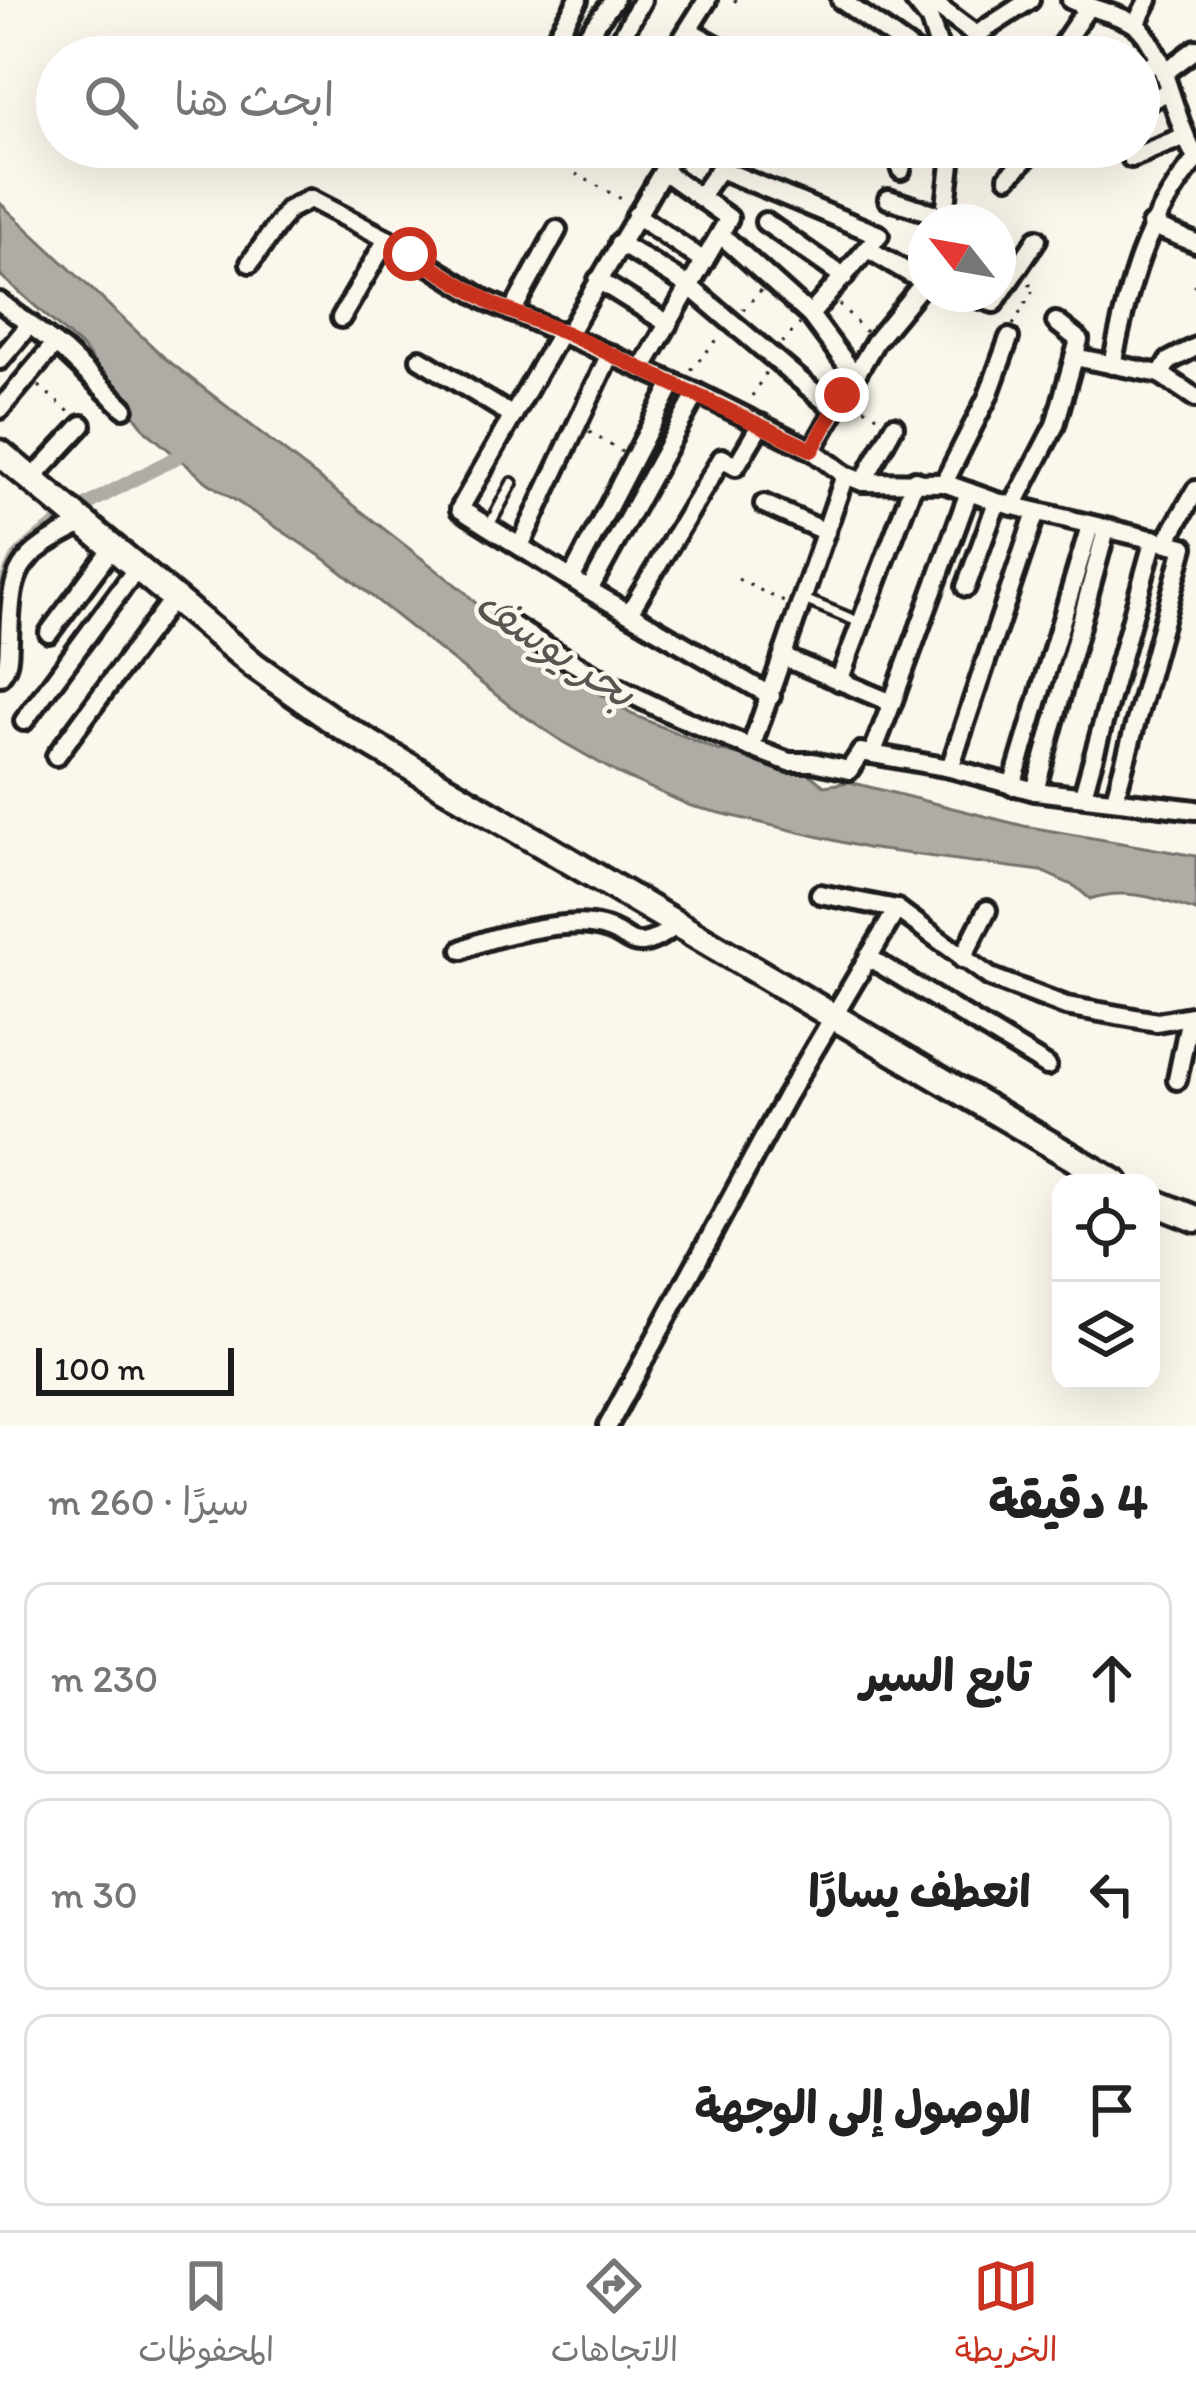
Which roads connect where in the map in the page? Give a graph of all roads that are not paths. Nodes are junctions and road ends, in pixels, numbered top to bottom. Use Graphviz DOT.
graph roads {
  1 [pos="578,0"];
  2 [pos="614,0"];
  3 [pos="642,0"];
  4 [pos="707,0"];
  5 [pos="841,0"];
  6 [pos="914,0"];
  7 [pos="928,0"];
  8 [pos="1030,0"];
  9 [pos="1148,0"];
  10 [pos="1080,3"];
  11 [pos="951,6"];
  12 [pos="930,20"];
  13 [pos="1136,24"];
  14 [pos="688,30"];
  15 [pos="976,35"];
  16 [pos="556,36"];
  17 [pos="586,36"];
  18 [pos="622,36"];
  19 [pos="684,36"];
  20 [pos="699,36"];
  21 [pos="894,36"];
  22 [pos="935,36"];
  23 [pos="1064,36"];
  24 [pos="1143,36"];
  25 [pos="1194,59"];
  26 [pos="1160,68"];
  27 [pos="1160,75"];
  28 [pos="1164,75"];
  29 [pos="1160,80"];
  30 [pos="1183,137"];
  31 [pos="1160,146"];
  32 [pos="1196,158"];
  33 [pos="665,168"];
  34 [pos="951,168"];
  35 [pos="1017,168"];
  36 [pos="719,169"];
  37 [pos="663,171"];
  38 [pos="1008,177"];
  39 [pos="700,195"];
  40 [pos="888,199"];
  41 [pos="947,204"];
  42 [pos="908,206"];
  43 [pos="638,212"];
  44 [pos="765,222"];
  45 [pos="1150,225"];
  46 [pos="557,230"];
  47 [pos="720,234"];
  48 [pos="387,239"];
  49 [pos="1037,239"];
  50 [pos="620,243"];
  51 [pos="1196,243"];
  52 [pos="868,249"];
  53 [pos="704,261"];
  54 [pos="250,263"];
  55 [pos="1016,271"];
  56 [pos="908,272"];
  57 [pos="844,277"];
  58 [pos="598,280"];
  59 [pos="689,286"];
  60 [pos="0,302"];
  61 [pos="908,303"];
  62 [pos="512,312"];
  63 [pos="810,314"];
  64 [pos="341,318"];
  65 [pos="1056,322"];
  66 [pos="667,323"];
  67 [pos="30,324"];
  68 [pos="565,332"];
  69 [pos="1010,338"];
  70 [pos="55,344"];
  71 [pos="1196,347"];
  72 [pos="610,354"];
  73 [pos="1074,357"];
  74 [pos="420,359"];
  75 [pos="0,361"];
  76 [pos="1112,365"];
  77 [pos="642,369"];
  78 [pos="854,374"];
  79 [pos="1160,374"];
  80 [pos="673,383"];
  81 [pos="697,394"];
  82 [pos="1196,398"];
  83 [pos="838,402"];
  84 [pos="124,408"];
  85 [pos="0,409"];
  86 [pos="513,416"];
  87 [pos="82,424"];
  88 [pos="761,424"];
  89 [pos="894,426"];
  90 [pos="812,450"];
  91 [pos="0,453"];
  92 [pos="854,479"];
  93 [pos="31,480"];
  94 [pos="915,480"];
  95 [pos="512,483"];
  96 [pos="944,483"];
  97 [pos="1196,490"];
  98 [pos="969,491"];
  99 [pos="764,504"];
  100 [pos="1005,504"];
  101 [pos="1036,512"];
  102 [pos="75,518"];
  103 [pos="490,526"];
  104 [pos="1098,528"];
  105 [pos="826,532"];
  106 [pos="1160,540"];
  107 [pos="520,545"];
  108 [pos="112,548"];
  109 [pos="137,568"];
  110 [pos="572,579"];
  111 [pos="966,587"];
  112 [pos="589,590"];
  113 [pos="173,598"];
  114 [pos="801,604"];
  115 [pos="629,614"];
  116 [pos="504,620"];
  117 [pos="861,622"];
  118 [pos="49,633"];
  119 [pos="783,657"];
  120 [pos="0,676"];
  121 [pos="839,681"];
  122 [pos="771,696"];
  123 [pos="892,703"];
  124 [pos="24,721"];
  125 [pos="751,748"];
  126 [pos="872,754"];
  127 [pos="56,756"];
  128 [pos="950,769"];
  129 [pos="1012,786"];
  130 [pos="1035,790"];
  131 [pos="1083,795"];
  132 [pos="1115,798"];
  133 [pos="1196,810"];
  134 [pos="820,894"];
  135 [pos="897,909"];
  136 [pos="987,910"];
  137 [pos="676,926"];
  138 [pos="462,950"];
  139 [pos="868,957"];
  140 [pos="962,958"];
  141 [pos="1193,1016"];
  142 [pos="831,1017"];
  143 [pos="1047,1066"];
  144 [pos="1177,1080"];
  145 [pos="1101,1174"];
  146 [pos="1160,1205"];
  147 [pos="1196,1219"];
  148 [pos="608,1426"];
  1 -- 16 [label="street"];
  2 -- 17 [label="street"];
  3 -- 18 [label="street"];
  4 -- 14 [label="street"];
  5 -- 21 [label="street"];
  6 -- 12 [label="street"];
  7 -- 11 [label="street"];
  8 -- 15 [label="street"];
  9 -- 13 [label="street"];
  10 -- 13 [label="street"];
  10 -- 23 [label="street"];
  11 -- 12 [label="street"];
  11 -- 15 [label="street"];
  12 -- 22 [label="street"];
  13 -- 24 [label="street"];
  14 -- 19 [label="street"];
  14 -- 20 [label="street"];
  25 -- 28 [label="street"];
  26 -- 28 [label="street"];
  27 -- 28 [label="street"];
  28 -- 29 [label="street"];
  28 -- 30 [label="street"];
  30 -- 31 [label="street"];
  30 -- 32 [label="street"];
  32 -- 45 [label="street"];
  33 -- 37 [label="street"];
  34 -- 41 [label="street"];
  35 -- 38 [label="street"];
  36 -- 39 [label="street"];
  36 -- 52 [label="street"];
  37 -- 39 [label="street"];
  37 -- 43 [label="street"];
  39 -- 47 [label="street"];
  40 -- 42 [label="street"];
  43 -- 50 [label="street"];
  43 -- 53 [label="street"];
  44 -- 57 [label="street"];
  45 -- 51 [label="street"];
  45 -- 76 [label="street"];
  46 -- 62 [label="street"];
  47 -- 53 [label="street"];
  47 -- 63 [label="street"];
  48 -- 54 [label="street"];
  48 -- 62 [label="street"];
  48 -- 64 [label="street"];
  49 -- 55 [label="street"];
  50 -- 58 [label="street"];
  50 -- 59 [label="street"];
  52 -- 56 [label="street"];
  52 -- 57 [label="street"];
  53 -- 59 [label="street"];
  57 -- 63 [label="street"];
  58 -- 66 [label="street"];
  58 -- 68 [label="street"];
  59 -- 66 [label="street"];
  59 -- 83 [label="street"];
  60 -- 67 [label="street"];
  61 -- 78 [label="street"];
  62 -- 68 [label="street"];
  63 -- 78 [label="street"];
  65 -- 73 [label="street"];
  66 -- 77 [label="street"];
  67 -- 70 [label="street"];
  67 -- 75 [label="street"];
  68 -- 72 [label="street"];
  68 -- 86 [label="street"];
  69 -- 96 [label="street"];
  70 -- 84 [label="street"];
  70 -- 85 [label="street"];
  71 -- 79 [label="street"];
  72 -- 77 [label="street"];
  72 -- 107 [label="street"];
  73 -- 76 [label="street"];
  73 -- 100 [label="street"];
  74 -- 86 [label="street"];
  76 -- 79 [label="street"];
  77 -- 80 [label="street"];
  78 -- 83 [label="street"];
  79 -- 82 [label="street"];
  80 -- 81 [label="street"];
  80 -- 110 [label="street"];
  81 -- 88 [label="street"];
  81 -- 112 [label="street"];
  83 -- 90 [label="street"];
  86 -- 103 [label="street"];
  87 -- 93 [label="street"];
  88 -- 90 [label="street"];
  88 -- 115 [label="street"];
  89 -- 92 [label="street"];
  90 -- 92 [label="street"];
  91 -- 93 [label="street"];
  92 -- 94 [label="street"];
  92 -- 105 [label="street"];
  93 -- 102 [label="street"];
  94 -- 96 [label="street"];
  94 -- 117 [label="street"];
  95 -- 103 [label="lane"];
  96 -- 98 [label="street"];
  97 -- 106 [label="street"];
  98 -- 100 [label="street"];
  98 -- 123 [label="street"];
  99 -- 105 [label="street"];
  100 -- 101 [label="street"];
  100 -- 111 [label="street"];
  101 -- 104 [label="street"];
  101 -- 128 [label="street"];
  102 -- 108 [label="street"];
  102 -- 120 [label="street"];
  103 -- 107 [label="street"];
  104 -- 106 [label="street"];
  104 -- 129 [label="street"];
  104 -- 130 [label="street"];
  105 -- 114 [label="street"];
  106 -- 131 [label="street"];
  106 -- 132 [label="street"];
  107 -- 110 [label="street"];
  108 -- 109 [label="street"];
  108 -- 118 [label="street"];
  109 -- 113 [label="street"];
  109 -- 124 [label="street"];
  110 -- 112 [label="street"];
  112 -- 115 [label="street"];
  113 -- 127 [label="street"];
  113 -- 137 [label="street"];
  114 -- 117 [label="lane"];
  114 -- 119 [label="street"];
  115 -- 122 [label="street"];
  116 -- 125 [label="street"];
  117 -- 121 [label="street"];
  119 -- 121 [label="street"];
  119 -- 122 [label="street"];
  121 -- 123 [label="street"];
  122 -- 125 [label="street"];
  123 -- 126 [label="street"];
  125 -- 126 [label="street"];
  126 -- 128 [label="street"];
  128 -- 129 [label="street"];
  129 -- 130 [label="street"];
  130 -- 131 [label="street"];
  131 -- 132 [label="street"];
  132 -- 133 [label="street"];
  134 -- 135 [label="street"];
  135 -- 139 [label="street"];
  135 -- 140 [label="street"];
  136 -- 140 [label="street"];
  137 -- 138 [label="street"];
  137 -- 142 [label="street"];
  139 -- 142 [label="street"];
  139 -- 143 [label="street"];
  140 -- 141 [label="street"];
  141 -- 144 [label="street"];
  142 -- 145 [label="street"];
  142 -- 148 [label="street"];
  146 -- 147 [label="street"];
}
